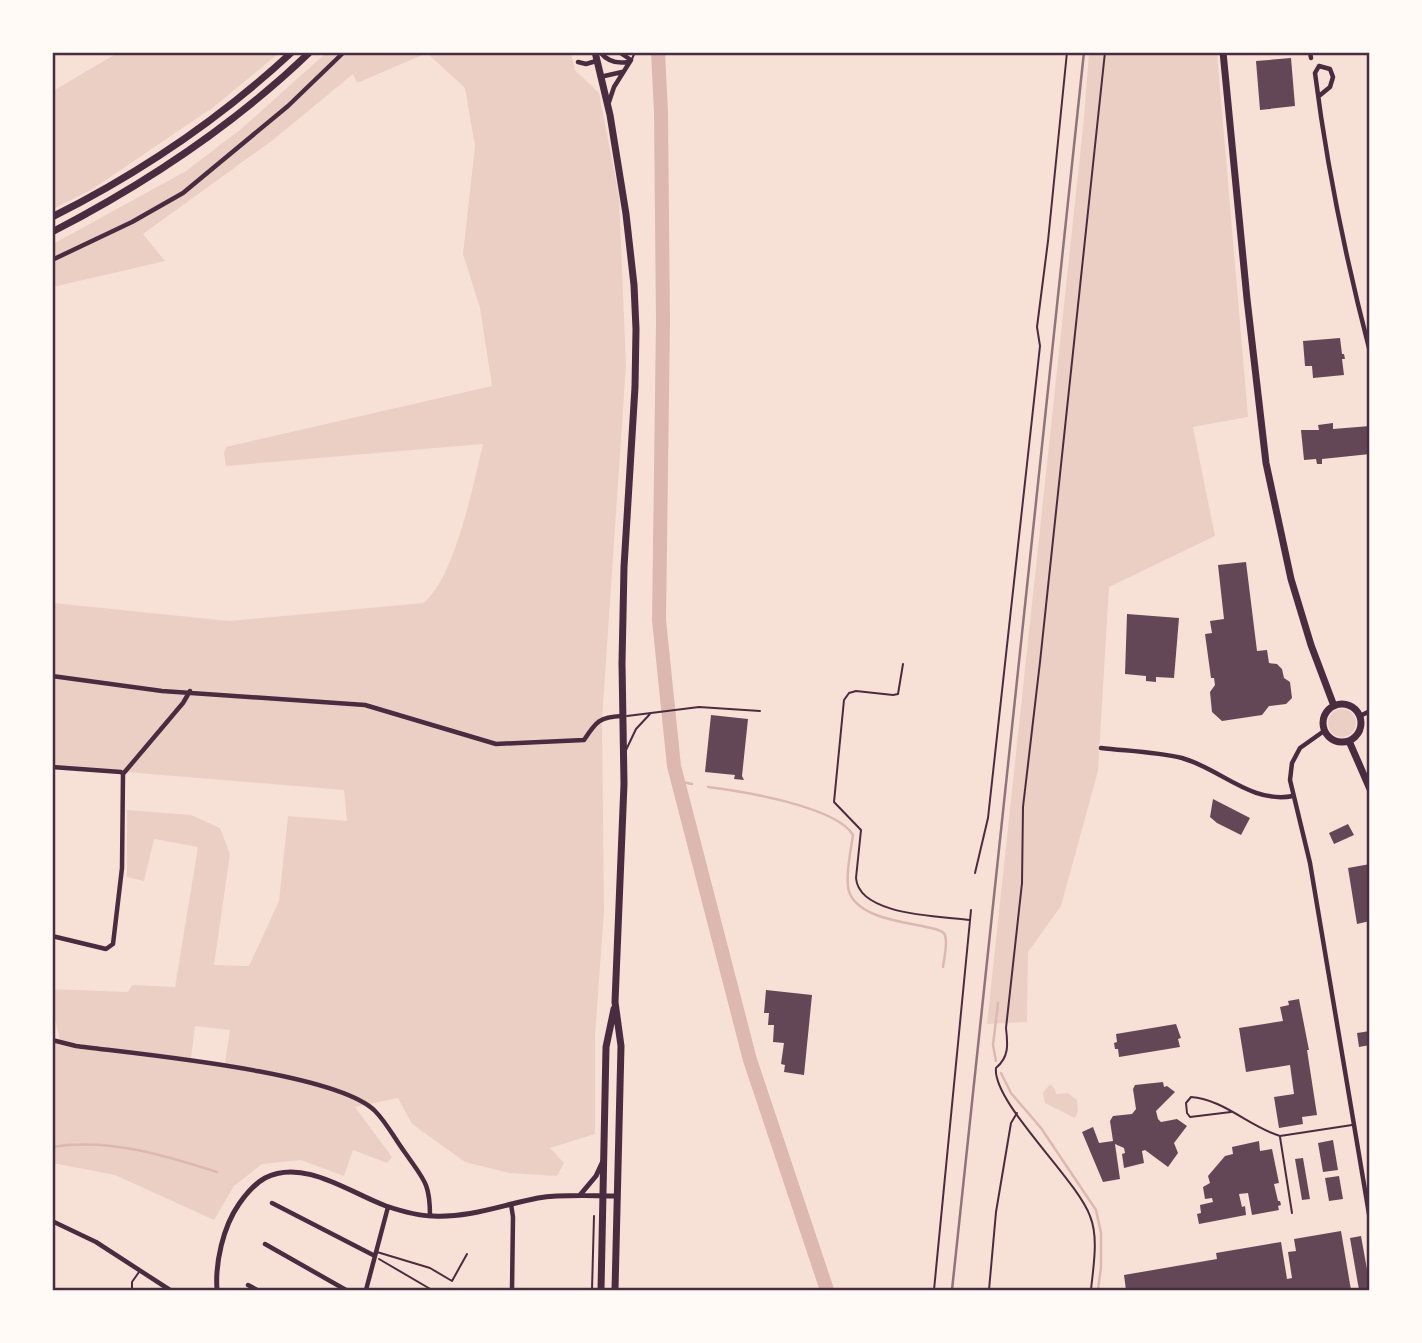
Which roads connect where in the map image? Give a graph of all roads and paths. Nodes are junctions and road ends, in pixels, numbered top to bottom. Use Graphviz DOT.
graph roads {
  1 [pos="292,52"];
  2 [pos="310,52"];
  3 [pos="344,52"];
  4 [pos="600,52"];
  5 [pos="619,52"];
  6 [pos="635,52"];
  7 [pos="1067,52"];
  8 [pos="1104,52"];
  9 [pos="1223,52"];
  10 [pos="595,57"];
  11 [pos="630,61"];
  12 [pos="578,62"];
  13 [pos="622,72"];
  14 [pos="600,77"];
  15 [pos="1319,96"];
  16 [pos="608,106"];
  17 [pos="52,217"];
  18 [pos="52,232"];
  19 [pos="52,260"];
  20 [pos="1370,352"];
  21 [pos="903,664"];
  22 [pos="52,676"];
  23 [pos="190,691"];
  24 [pos="1334,706"];
  25 [pos="760,710"];
  26 [pos="1370,711"];
  27 [pos="651,713"];
  28 [pos="622,716"];
  29 [pos="1360,716"];
  30 [pos="1324,731"];
  31 [pos="1349,741"];
  32 [pos="1101,748"];
  33 [pos="624,758"];
  34 [pos="52,767"];
  35 [pos="123,774"];
  36 [pos="1370,789"];
  37 [pos="1293,796"];
  38 [pos="975,873"];
  39 [pos="971,910"];
  40 [pos="970,920"];
  41 [pos="52,936"];
  42 [pos="615,1002"];
  43 [pos="52,1040"];
  44 [pos="1231,1112"];
  45 [pos="1017,1113"];
  46 [pos="1353,1125"];
  47 [pos="1280,1136"];
  48 [pos="603,1161"];
  49 [pos="580,1195"];
  50 [pos="599,1196"];
  51 [pos="617,1196"];
  52 [pos="272,1203"];
  53 [pos="511,1204"];
  54 [pos="388,1207"];
  55 [pos="1292,1213"];
  56 [pos="430,1216"];
  57 [pos="1370,1220"];
  58 [pos="52,1221"];
  59 [pos="265,1244"];
  60 [pos="375,1254"];
  61 [pos="467,1254"];
  62 [pos="139,1271"];
  63 [pos="248,1285"];
  64 [pos="132,1290"];
  65 [pos="170,1290"];
  66 [pos="217,1290"];
  67 [pos="257,1290"];
  68 [pos="346,1290"];
  69 [pos="366,1290"];
  70 [pos="432,1290"];
  71 [pos="512,1290"];
  72 [pos="592,1290"];
  73 [pos="601,1290"];
  74 [pos="615,1290"];
  75 [pos="934,1290"];
  76 [pos="989,1290"];
  77 [pos="1091,1290"];
  1 -- 17 [label="main road"];
  2 -- 18 [label="main road"];
  3 -- 19 [label="street"];
  4 -- 11 [label="street"];
  5 -- 11 [label="street"];
  6 -- 11 [label="lane"];
  7 -- 38 [label="lane"];
  8 -- 45 [label="path"];
  9 -- 24 [label="main road"];
  10 -- 12 [label="street"];
  10 -- 14 [label="main road"];
  11 -- 13 [label="street"];
  13 -- 14 [label="street"];
  13 -- 16 [label="street"];
  14 -- 16 [label="main road"];
  15 -- 15 [label="street"];
  15 -- 20 [label="street"];
  16 -- 28 [label="main road"];
  21 -- 40 [label="lane"];
  22 -- 23 [label="street"];
  23 -- 28 [label="street"];
  23 -- 35 [label="street"];
  24 -- 29 [label="main road"];
  24 -- 30 [label="main road"];
  25 -- 27 [label="lane"];
  26 -- 29 [label="street"];
  27 -- 28 [label="lane"];
  27 -- 33 [label="lane"];
  28 -- 33 [label="main road"];
  29 -- 31 [label="main road"];
  30 -- 31 [label="main road"];
  30 -- 37 [label="street"];
  31 -- 36 [label="main road"];
  32 -- 37 [label="street"];
  33 -- 42 [label="main road"];
  34 -- 35 [label="street"];
  35 -- 41 [label="street"];
  37 -- 46 [label="street"];
  39 -- 40 [label="lane"];
  40 -- 75 [label="lane"];
  42 -- 48 [label="main road"];
  42 -- 51 [label="main road"];
  43 -- 56 [label="street"];
  44 -- 44 [label="lane"];
  44 -- 47 [label="lane"];
  45 -- 76 [label="path"];
  45 -- 77 [label="path"];
  46 -- 47 [label="lane"];
  46 -- 57 [label="street"];
  47 -- 55 [label="lane"];
  48 -- 49 [label="street"];
  48 -- 50 [label="main road"];
  49 -- 50 [label="street"];
  49 -- 53 [label="street"];
  50 -- 51 [label="street"];
  50 -- 72 [label="path"];
  50 -- 73 [label="main road"];
  51 -- 74 [label="main road"];
  52 -- 60 [label="street"];
  53 -- 56 [label="street"];
  53 -- 71 [label="street"];
  54 -- 56 [label="street"];
  54 -- 60 [label="street"];
  54 -- 66 [label="street"];
  58 -- 62 [label="street"];
  59 -- 68 [label="street"];
  60 -- 61 [label="lane"];
  60 -- 69 [label="street"];
  60 -- 70 [label="path"];
  62 -- 64 [label="lane"];
  62 -- 65 [label="street"];
  63 -- 67 [label="street"];
}
